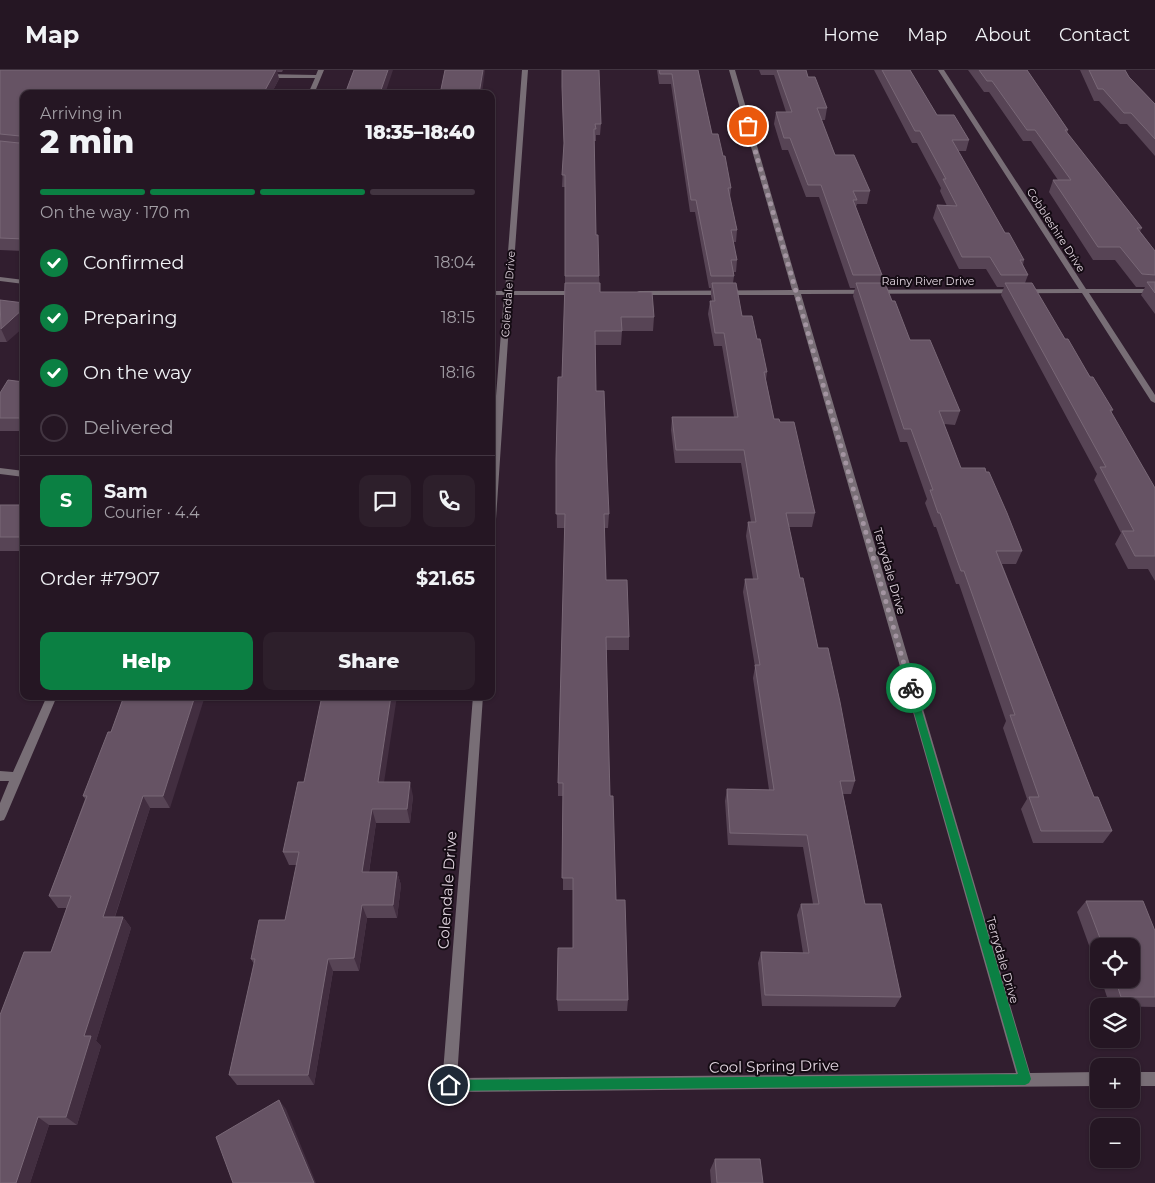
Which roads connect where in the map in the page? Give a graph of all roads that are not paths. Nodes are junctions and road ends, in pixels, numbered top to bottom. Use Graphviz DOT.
graph roads {
  1 [pos="321,70"];
  2 [pos="525,70"];
  3 [pos="732,70"];
  4 [pos="941,70"];
  5 [pos="261,76"];
  6 [pos="318,77"];
  7 [pos="313,90"];
  8 [pos="0,279"];
  9 [pos="20,282"];
  10 [pos="1155,291"];
  11 [pos="796,292"];
  12 [pos="1084,292"];
  13 [pos="495,293"];
  14 [pos="508,293"];
  15 [pos="588,293"];
  16 [pos="627,293"];
  17 [pos="1155,401"];
  18 [pos="495,466"];
  19 [pos="0,471"];
  20 [pos="20,474"];
  21 [pos="50,700"];
  22 [pos="478,700"];
  23 [pos="0,776"];
  24 [pos="17,776"];
  25 [pos="0,816"];
  26 [pos="1025,1079"];
  27 [pos="1090,1079"];
  28 [pos="1140,1079"];
  29 [pos="1155,1079"];
  30 [pos="449,1085"];
  1 -- 6 [label="street"];
  2 -- 14 [label="street, Colendale Drive"];
  3 -- 11 [label="street, Terrydale Drive"];
  4 -- 12 [label="street, Cobbleshire Drive"];
  5 -- 6 [label="street"];
  6 -- 7 [label="street"];
  8 -- 9 [label="street"];
  10 -- 12 [label="street, Rainy River Drive"];
  11 -- 12 [label="street, Rainy River Drive"];
  11 -- 16 [label="street, Rainy River Drive"];
  11 -- 26 [label="street, Terrydale Drive"];
  12 -- 17 [label="street, Cobbleshire Drive"];
  13 -- 14 [label="street"];
  14 -- 15 [label="street"];
  14 -- 18 [label="street, Colendale Drive"];
  19 -- 20 [label="street"];
  21 -- 24 [label="street"];
  22 -- 30 [label="street, Colendale Drive"];
  23 -- 24 [label="street"];
  24 -- 25 [label="street"];
  26 -- 27 [label="street, Cool Spring Drive"];
  26 -- 30 [label="street, Cool Spring Drive"];
  28 -- 29 [label="street"];
}
